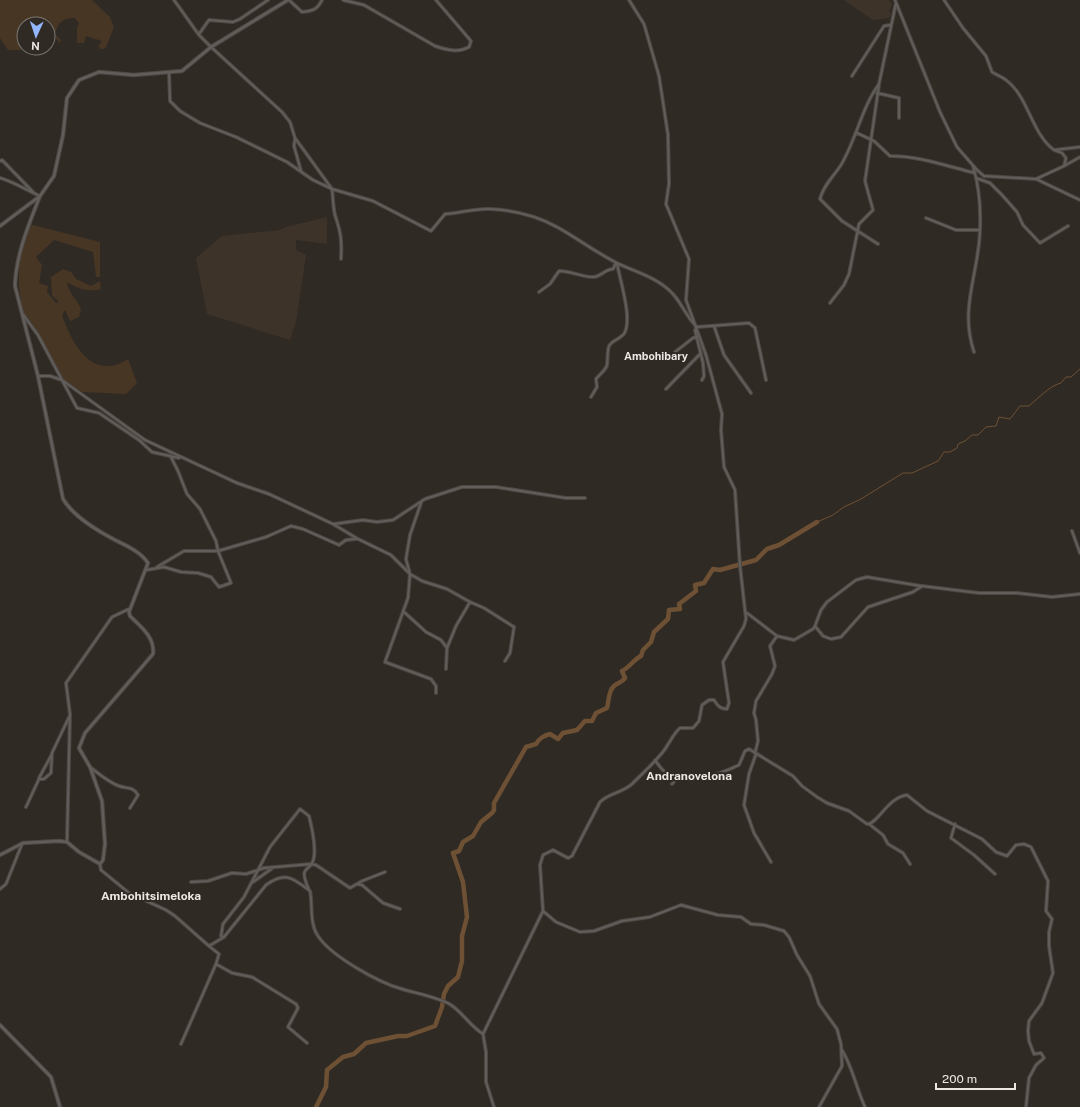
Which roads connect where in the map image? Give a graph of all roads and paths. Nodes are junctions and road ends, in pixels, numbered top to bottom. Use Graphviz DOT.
graph roads {
  1 [pos="174,0"];
  2 [pos="268,0"];
  3 [pos="290,0"];
  4 [pos="322,0"];
  5 [pos="343,0"];
  6 [pos="436,0"];
  7 [pos="629,0"];
  8 [pos="944,0"];
  9 [pos="896,1"];
  10 [pos="890,25"];
  11 [pos="199,35"];
  12 [pos="211,47"];
  13 [pos="169,72"];
  14 [pos="852,76"];
  15 [pos="879,84"];
  16 [pos="877,93"];
  17 [pos="899,118"];
  18 [pos="857,133"];
  19 [pos="295,138"];
  20 [pos="872,141"];
  21 [pos="1080,147"];
  22 [pos="1054,150"];
  23 [pos="1080,157"];
  24 [pos="0,161"];
  25 [pos="973,165"];
  26 [pos="1064,166"];
  27 [pos="302,172"];
  28 [pos="975,173"];
  29 [pos="0,178"];
  30 [pos="976,178"];
  31 [pos="1036,179"];
  32 [pos="332,189"];
  33 [pos="34,193"];
  34 [pos="40,196"];
  35 [pos="1080,200"];
  36 [pos="926,218"];
  37 [pos="0,226"];
  38 [pos="1068,226"];
  39 [pos="980,230"];
  40 [pos="858,232"];
  41 [pos="878,244"];
  42 [pos="341,259"];
  43 [pos="617,263"];
  44 [pos="539,292"];
  45 [pos="830,303"];
  46 [pos="22,312"];
  47 [pos="714,326"];
  48 [pos="697,327"];
  49 [pos="697,337"];
  50 [pos="675,352"];
  51 [pos="974,352"];
  52 [pos="701,353"];
  53 [pos="38,376"];
  54 [pos="62,380"];
  55 [pos="702,380"];
  56 [pos="766,380"];
  57 [pos="666,388"];
  58 [pos="751,393"];
  59 [pos="591,397"];
  60 [pos="171,456"];
  61 [pos="182,458"];
  62 [pos="584,498"];
  63 [pos="421,502"];
  64 [pos="333,524"];
  65 [pos="1072,531"];
  66 [pos="358,539"];
  67 [pos="218,551"];
  68 [pos="1080,553"];
  69 [pos="156,568"];
  70 [pos="146,570"];
  71 [pos="410,574"];
  72 [pos="922,586"];
  73 [pos="1080,594"];
  74 [pos="470,602"];
  75 [pos="129,609"];
  76 [pos="403,611"];
  77 [pos="746,612"];
  78 [pos="815,626"];
  79 [pos="777,636"];
  80 [pos="446,648"];
  81 [pos="504,661"];
  82 [pos="446,669"];
  83 [pos="436,693"];
  84 [pos="70,714"];
  85 [pos="52,753"];
  86 [pos="755,754"];
  87 [pos="655,760"];
  88 [pos="90,767"];
  89 [pos="678,778"];
  90 [pos="39,779"];
  91 [pos="672,784"];
  92 [pos="26,807"];
  93 [pos="130,808"];
  94 [pos="869,824"];
  95 [pos="955,824"];
  96 [pos="67,842"];
  97 [pos="23,843"];
  98 [pos="0,855"];
  99 [pos="771,862"];
  100 [pos="100,864"];
  101 [pos="311,864"];
  102 [pos="910,864"];
  103 [pos="274,867"];
  104 [pos="258,870"];
  105 [pos="385,872"];
  106 [pos="995,874"];
  107 [pos="192,882"];
  108 [pos="252,882"];
  109 [pos="357,884"];
  110 [pos="0,889"];
  111 [pos="310,891"];
  112 [pos="400,909"];
  113 [pos="542,911"];
  114 [pos="224,937"];
  115 [pos="209,946"];
  116 [pos="216,964"];
  117 [pos="0,1025"];
  118 [pos="482,1034"];
  119 [pos="307,1043"];
  120 [pos="181,1044"];
  121 [pos="842,1049"];
  122 [pos="60,1107"];
  123 [pos="494,1107"];
  124 [pos="820,1107"];
  125 [pos="865,1107"];
  126 [pos="1026,1107"];
  1 -- 11 [label="street"];
  2 -- 11 [label="street"];
  3 -- 4 [label="street"];
  3 -- 12 [label="street"];
  5 -- 6 [label="street"];
  7 -- 48 [label="street"];
  8 -- 22 [label="street"];
  9 -- 10 [label="street"];
  9 -- 25 [label="street"];
  10 -- 14 [label="street"];
  10 -- 15 [label="street"];
  11 -- 12 [label="street"];
  12 -- 13 [label="street"];
  12 -- 19 [label="street"];
  13 -- 27 [label="street"];
  13 -- 34 [label="street"];
  15 -- 16 [label="street"];
  15 -- 18 [label="street"];
  16 -- 17 [label="street"];
  16 -- 20 [label="street"];
  18 -- 20 [label="street"];
  18 -- 40 [label="street"];
  19 -- 27 [label="street"];
  19 -- 32 [label="street"];
  20 -- 28 [label="street"];
  20 -- 40 [label="street"];
  21 -- 22 [label="street"];
  22 -- 26 [label="street"];
  23 -- 26 [label="street"];
  24 -- 33 [label="street"];
  25 -- 28 [label="street"];
  25 -- 31 [label="street"];
  26 -- 31 [label="street"];
  27 -- 32 [label="street"];
  28 -- 30 [label="street"];
  29 -- 33 [label="street"];
  30 -- 38 [label="street"];
  30 -- 39 [label="street"];
  31 -- 35 [label="street"];
  32 -- 42 [label="street"];
  32 -- 43 [label="street"];
  33 -- 34 [label="street"];
  34 -- 37 [label="street"];
  34 -- 46 [label="street"];
  36 -- 39 [label="street"];
  39 -- 51 [label="street"];
  40 -- 41 [label="street"];
  40 -- 45 [label="street"];
  43 -- 44 [label="street"];
  43 -- 48 [label="street"];
  43 -- 59 [label="street"];
  46 -- 53 [label="street"];
  46 -- 54 [label="street"];
  47 -- 48 [label="street"];
  47 -- 56 [label="street"];
  47 -- 58 [label="street"];
  48 -- 49 [label="street"];
  48 -- 77 [label="street"];
  49 -- 50 [label="street"];
  49 -- 52 [label="street"];
  52 -- 55 [label="street"];
  52 -- 57 [label="street"];
  53 -- 54 [label="street"];
  53 -- 70 [label="street"];
  54 -- 60 [label="street"];
  54 -- 61 [label="street"];
  60 -- 61 [label="street"];
  60 -- 67 [label="street"];
  61 -- 64 [label="street"];
  62 -- 63 [label="street"];
  63 -- 64 [label="street"];
  63 -- 71 [label="street"];
  64 -- 66 [label="street"];
  65 -- 68 [label="street"];
  66 -- 67 [label="street"];
  66 -- 71 [label="street"];
  67 -- 69 [label="street"];
  67 -- 69 [label="street"];
  69 -- 70 [label="street"];
  70 -- 75 [label="street"];
  71 -- 74 [label="street"];
  71 -- 76 [label="street"];
  72 -- 73 [label="street"];
  72 -- 78 [label="street"];
  72 -- 78 [label="street"];
  74 -- 80 [label="street"];
  74 -- 81 [label="street"];
  75 -- 84 [label="street"];
  75 -- 88 [label="street"];
  76 -- 80 [label="street"];
  76 -- 83 [label="street"];
  77 -- 79 [label="street"];
  77 -- 87 [label="street"];
  78 -- 79 [label="street"];
  79 -- 86 [label="street"];
  80 -- 82 [label="street"];
  84 -- 85 [label="street"];
  84 -- 96 [label="street"];
  85 -- 90 [label="street"];
  85 -- 90 [label="street"];
  86 -- 89 [label="street"];
  86 -- 94 [label="street"];
  86 -- 99 [label="street"];
  87 -- 89 [label="street"];
  87 -- 113 [label="street"];
  88 -- 93 [label="street"];
  88 -- 100 [label="street"];
  89 -- 91 [label="street"];
  90 -- 92 [label="street"];
  94 -- 95 [label="street"];
  94 -- 102 [label="street"];
  95 -- 106 [label="street"];
  95 -- 126 [label="street"];
  96 -- 97 [label="street"];
  96 -- 100 [label="street"];
  97 -- 98 [label="street"];
  97 -- 110 [label="street"];
  100 -- 115 [label="street"];
  101 -- 103 [label="street"];
  101 -- 104 [label="street"];
  101 -- 109 [label="street"];
  101 -- 111 [label="street"];
  103 -- 104 [label="street"];
  103 -- 108 [label="street"];
  104 -- 107 [label="street"];
  104 -- 108 [label="street"];
  105 -- 109 [label="street"];
  108 -- 114 [label="street"];
  109 -- 112 [label="street"];
  111 -- 114 [label="street"];
  111 -- 118 [label="street"];
  113 -- 118 [label="street"];
  113 -- 121 [label="street"];
  114 -- 115 [label="street"];
  115 -- 116 [label="street"];
  116 -- 119 [label="street"];
  116 -- 120 [label="street"];
  117 -- 122 [label="street"];
  118 -- 123 [label="street"];
  121 -- 124 [label="street"];
  121 -- 125 [label="street"];
}
